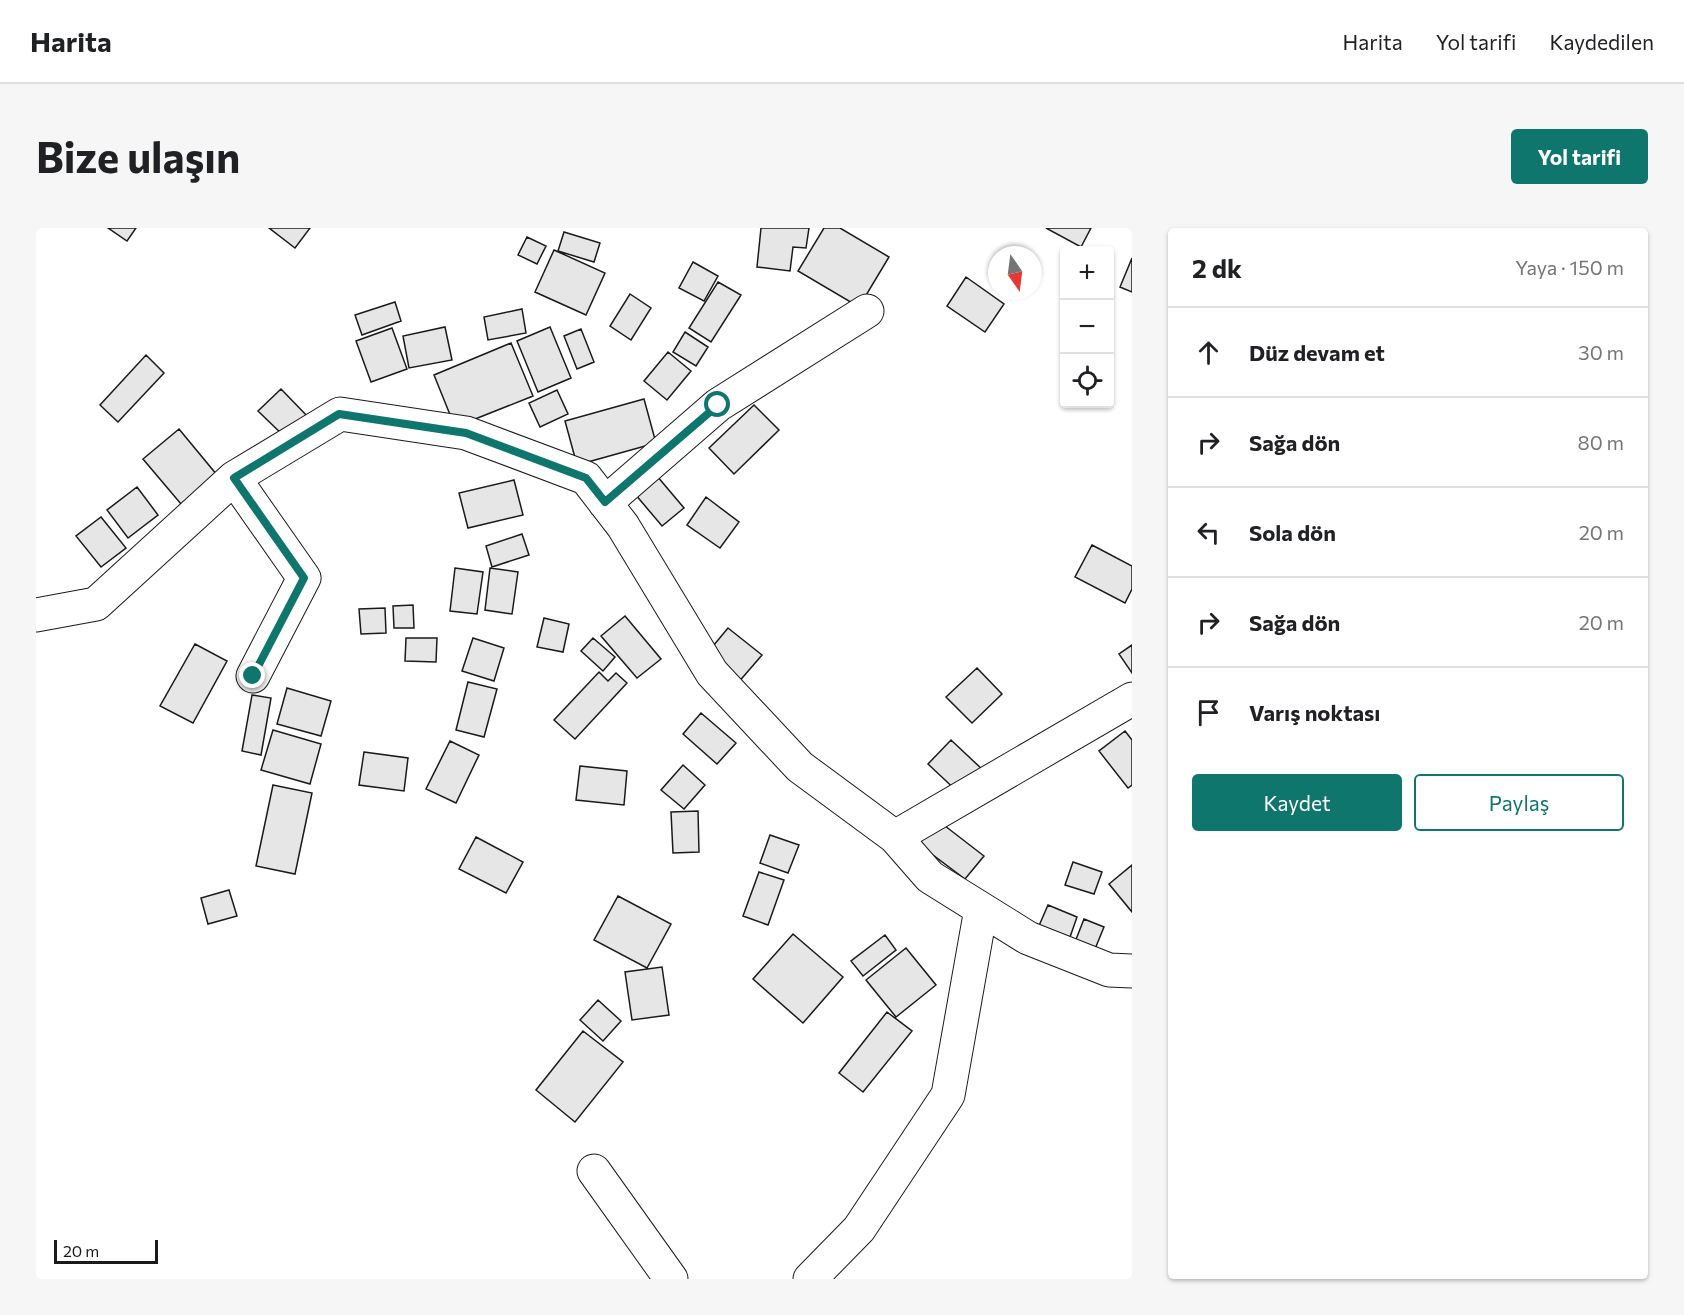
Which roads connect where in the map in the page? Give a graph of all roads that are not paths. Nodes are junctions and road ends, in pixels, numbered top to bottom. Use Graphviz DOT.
graph roads {
  1 [pos="867,311"];
  2 [pos="234,478"];
  3 [pos="605,502"];
  4 [pos="36,615"];
  5 [pos="253,676"];
  6 [pos="1132,699"];
  7 [pos="895,837"];
  8 [pos="981,909"];
  9 [pos="1132,971"];
  10 [pos="594,1171"];
  11 [pos="671,1279"];
  12 [pos="810,1279"];
  1 -- 3 [label="street"];
  2 -- 3 [label="street"];
  2 -- 4 [label="street"];
  2 -- 5 [label="street"];
  3 -- 7 [label="street"];
  6 -- 7 [label="street"];
  7 -- 8 [label="street"];
  8 -- 9 [label="street"];
  8 -- 12 [label="street"];
  10 -- 11 [label="street"];
}
